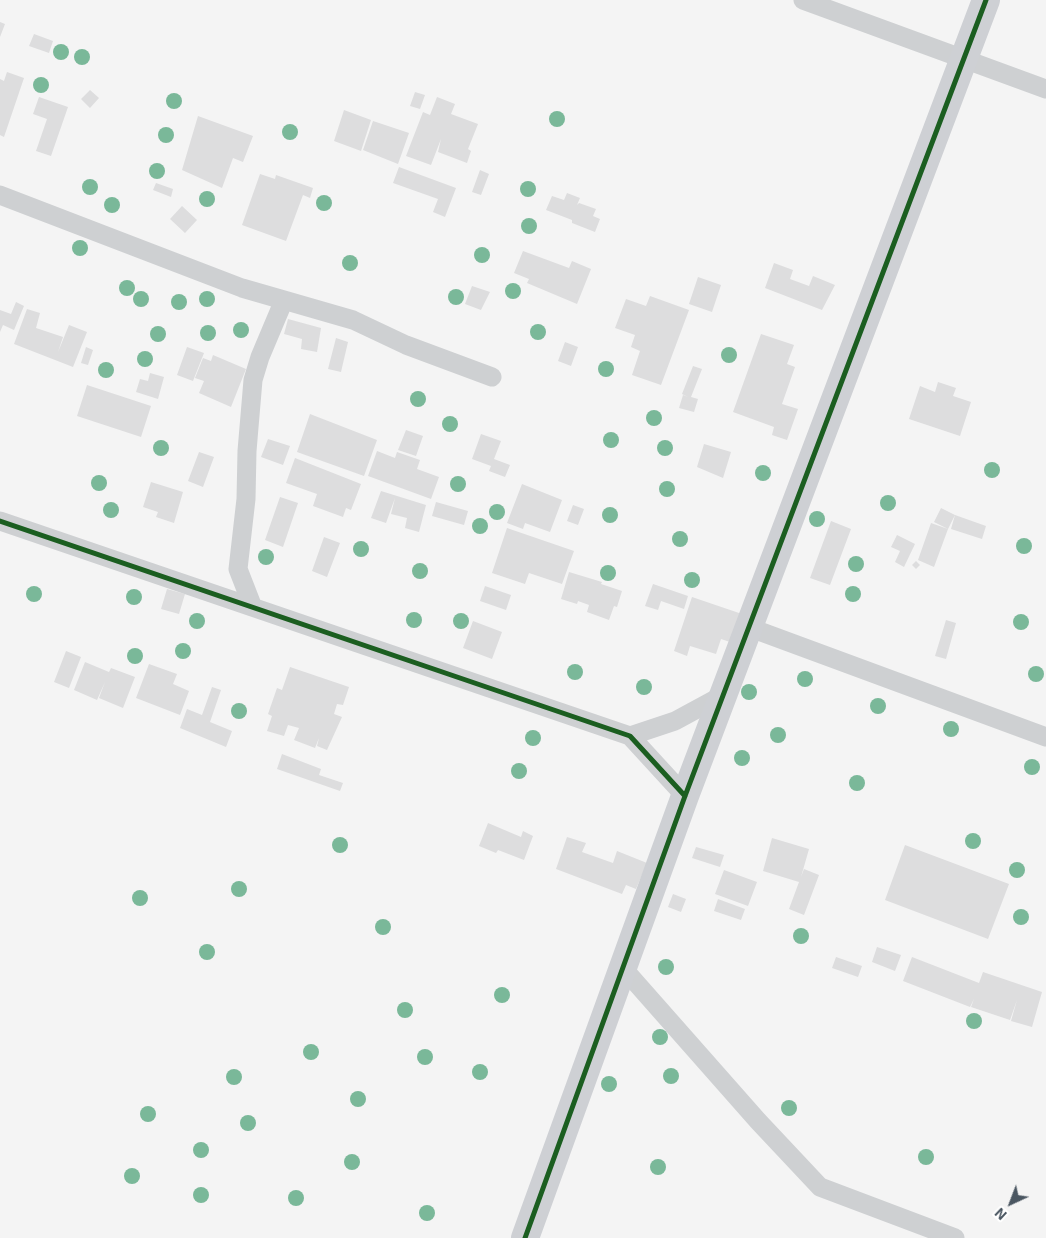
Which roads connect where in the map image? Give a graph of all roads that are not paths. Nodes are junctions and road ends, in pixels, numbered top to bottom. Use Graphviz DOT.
graph roads {
  1 [pos="803,0"];
  2 [pos="986,0"];
  3 [pos="963,59"];
  4 [pos="1046,90"];
  5 [pos="0,194"];
  6 [pos="284,300"];
  7 [pos="492,377"];
  8 [pos="0,521"];
  9 [pos="252,605"];
  10 [pos="748,627"];
  11 [pos="723,695"];
  12 [pos="630,736"];
  13 [pos="1046,737"];
  14 [pos="685,796"];
  15 [pos="623,968"];
  16 [pos="525,1238"];
  17 [pos="956,1238"];
  1 -- 3 [label="street"];
  2 -- 3 [label="street"];
  3 -- 4 [label="street"];
  3 -- 10 [label="street"];
  5 -- 6 [label="street"];
  6 -- 7 [label="street"];
  6 -- 9 [label="street"];
  8 -- 9 [label="street"];
  9 -- 12 [label="street"];
  10 -- 11 [label="street"];
  10 -- 13 [label="street"];
  11 -- 12 [label="street"];
  11 -- 14 [label="street"];
  12 -- 14 [label="street"];
  14 -- 15 [label="street"];
  15 -- 16 [label="street"];
  15 -- 17 [label="street"];
}
